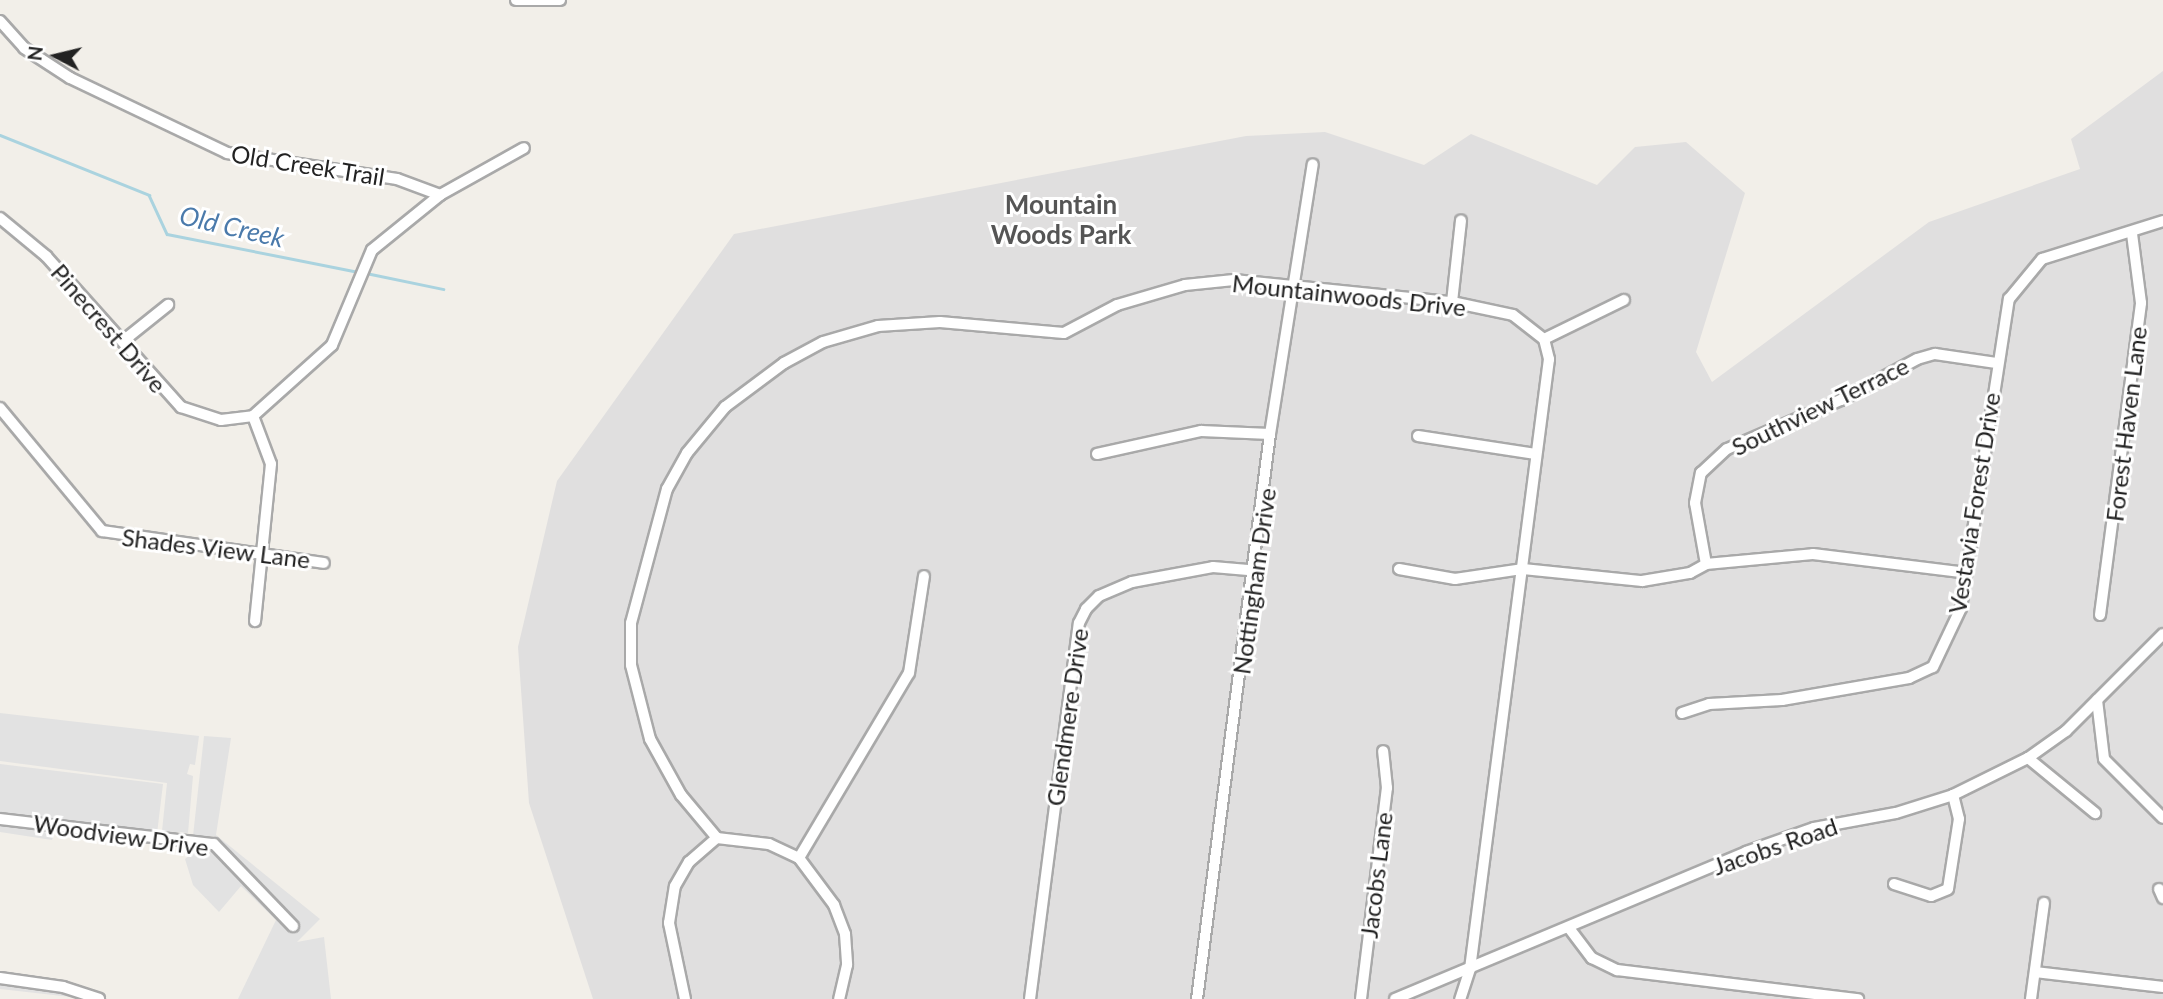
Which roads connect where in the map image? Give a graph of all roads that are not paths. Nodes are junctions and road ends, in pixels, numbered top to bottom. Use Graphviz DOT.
graph roads {
  1 [pos="516,0"];
  2 [pos="560,0"];
  3 [pos="0,21"];
  4 [pos="524,148"];
  5 [pos="1313,163"];
  6 [pos="440,195"];
  7 [pos="0,218"];
  8 [pos="1461,220"];
  9 [pos="2163,221"];
  10 [pos="2132,234"];
  11 [pos="1296,285"];
  12 [pos="1624,300"];
  13 [pos="1452,302"];
  14 [pos="168,305"];
  15 [pos="1544,339"];
  16 [pos="123,341"];
  17 [pos="1996,363"];
  18 [pos="0,408"];
  19 [pos="253,416"];
  20 [pos="1270,434"];
  21 [pos="1418,436"];
  22 [pos="1097,454"];
  23 [pos="1536,454"];
  24 [pos="264,555"];
  25 [pos="324,563"];
  26 [pos="1706,564"];
  27 [pos="1399,569"];
  28 [pos="1522,569"];
  29 [pos="1251,570"];
  30 [pos="1967,573"];
  31 [pos="924,576"];
  32 [pos="2100,615"];
  33 [pos="255,621"];
  34 [pos="2163,634"];
  35 [pos="2096,700"];
  36 [pos="1682,713"];
  37 [pos="1383,751"];
  38 [pos="2028,758"];
  39 [pos="1953,795"];
  40 [pos="2095,813"];
  41 [pos="2163,818"];
  42 [pos="0,820"];
  43 [pos="717,838"];
  44 [pos="799,858"];
  45 [pos="1894,884"];
  46 [pos="2045,904"];
  47 [pos="293,926"];
  48 [pos="1569,928"];
  49 [pos="1470,970"];
  50 [pos="2035,972"];
  51 [pos="0,978"];
  52 [pos="2163,988"];
  53 [pos="99,999"];
  54 [pos="685,999"];
  55 [pos="839,999"];
  56 [pos="1030,999"];
  57 [pos="1197,999"];
  58 [pos="1361,999"];
  59 [pos="1395,999"];
  60 [pos="1460,999"];
  61 [pos="1858,999"];
  62 [pos="2031,999"];
  1 -- 2 [label="street"];
  3 -- 6 [label="street, Old Creek Trail"];
  4 -- 6 [label="street"];
  5 -- 11 [label="street, Nottingham Drive"];
  6 -- 19 [label="street"];
  7 -- 16 [label="street, Pinecrest Drive"];
  8 -- 13 [label="street"];
  9 -- 10 [label="street, Vestavia Forest Drive"];
  10 -- 17 [label="street, Vestavia Forest Drive"];
  10 -- 32 [label="street, Forest Haven Lane"];
  11 -- 13 [label="street, Mountainwoods Drive"];
  11 -- 20 [label="street, Nottingham Drive"];
  11 -- 43 [label="street, Mountainwoods Drive"];
  12 -- 15 [label="street"];
  13 -- 15 [label="street, Mountainwoods Drive"];
  14 -- 16 [label="street"];
  15 -- 23 [label="street"];
  16 -- 19 [label="street, Pinecrest Drive"];
  17 -- 26 [label="street, Southview Terrace"];
  17 -- 30 [label="street, Vestavia Forest Drive"];
  18 -- 24 [label="street, Shades View Lane"];
  19 -- 24 [label="street"];
  20 -- 22 [label="street"];
  20 -- 29 [label="street, Nottingham Drive"];
  21 -- 23 [label="street"];
  23 -- 28 [label="street"];
  24 -- 25 [label="street, Shades View Lane"];
  24 -- 33 [label="street"];
  26 -- 28 [label="street"];
  26 -- 30 [label="street"];
  27 -- 28 [label="street"];
  28 -- 49 [label="street"];
  29 -- 56 [label="street, Glendmere Drive"];
  29 -- 57 [label="street, Nottingham Drive"];
  30 -- 36 [label="street, Vestavia Forest Drive"];
  31 -- 44 [label="street"];
  34 -- 35 [label="street, Jacobs Road"];
  35 -- 38 [label="street, Jacobs Road"];
  35 -- 41 [label="street"];
  37 -- 58 [label="street, Jacobs Lane"];
  38 -- 39 [label="street, Jacobs Road"];
  38 -- 40 [label="street"];
  39 -- 45 [label="street"];
  39 -- 48 [label="street, Jacobs Road"];
  42 -- 47 [label="street, Woodview Drive"];
  43 -- 44 [label="street"];
  43 -- 54 [label="street"];
  44 -- 55 [label="street"];
  46 -- 50 [label="street"];
  48 -- 49 [label="street, Jacobs Road"];
  48 -- 61 [label="street"];
  49 -- 59 [label="street, Jacobs Road"];
  49 -- 60 [label="street"];
  50 -- 52 [label="street"];
  50 -- 62 [label="street"];
  51 -- 53 [label="street"];
}
